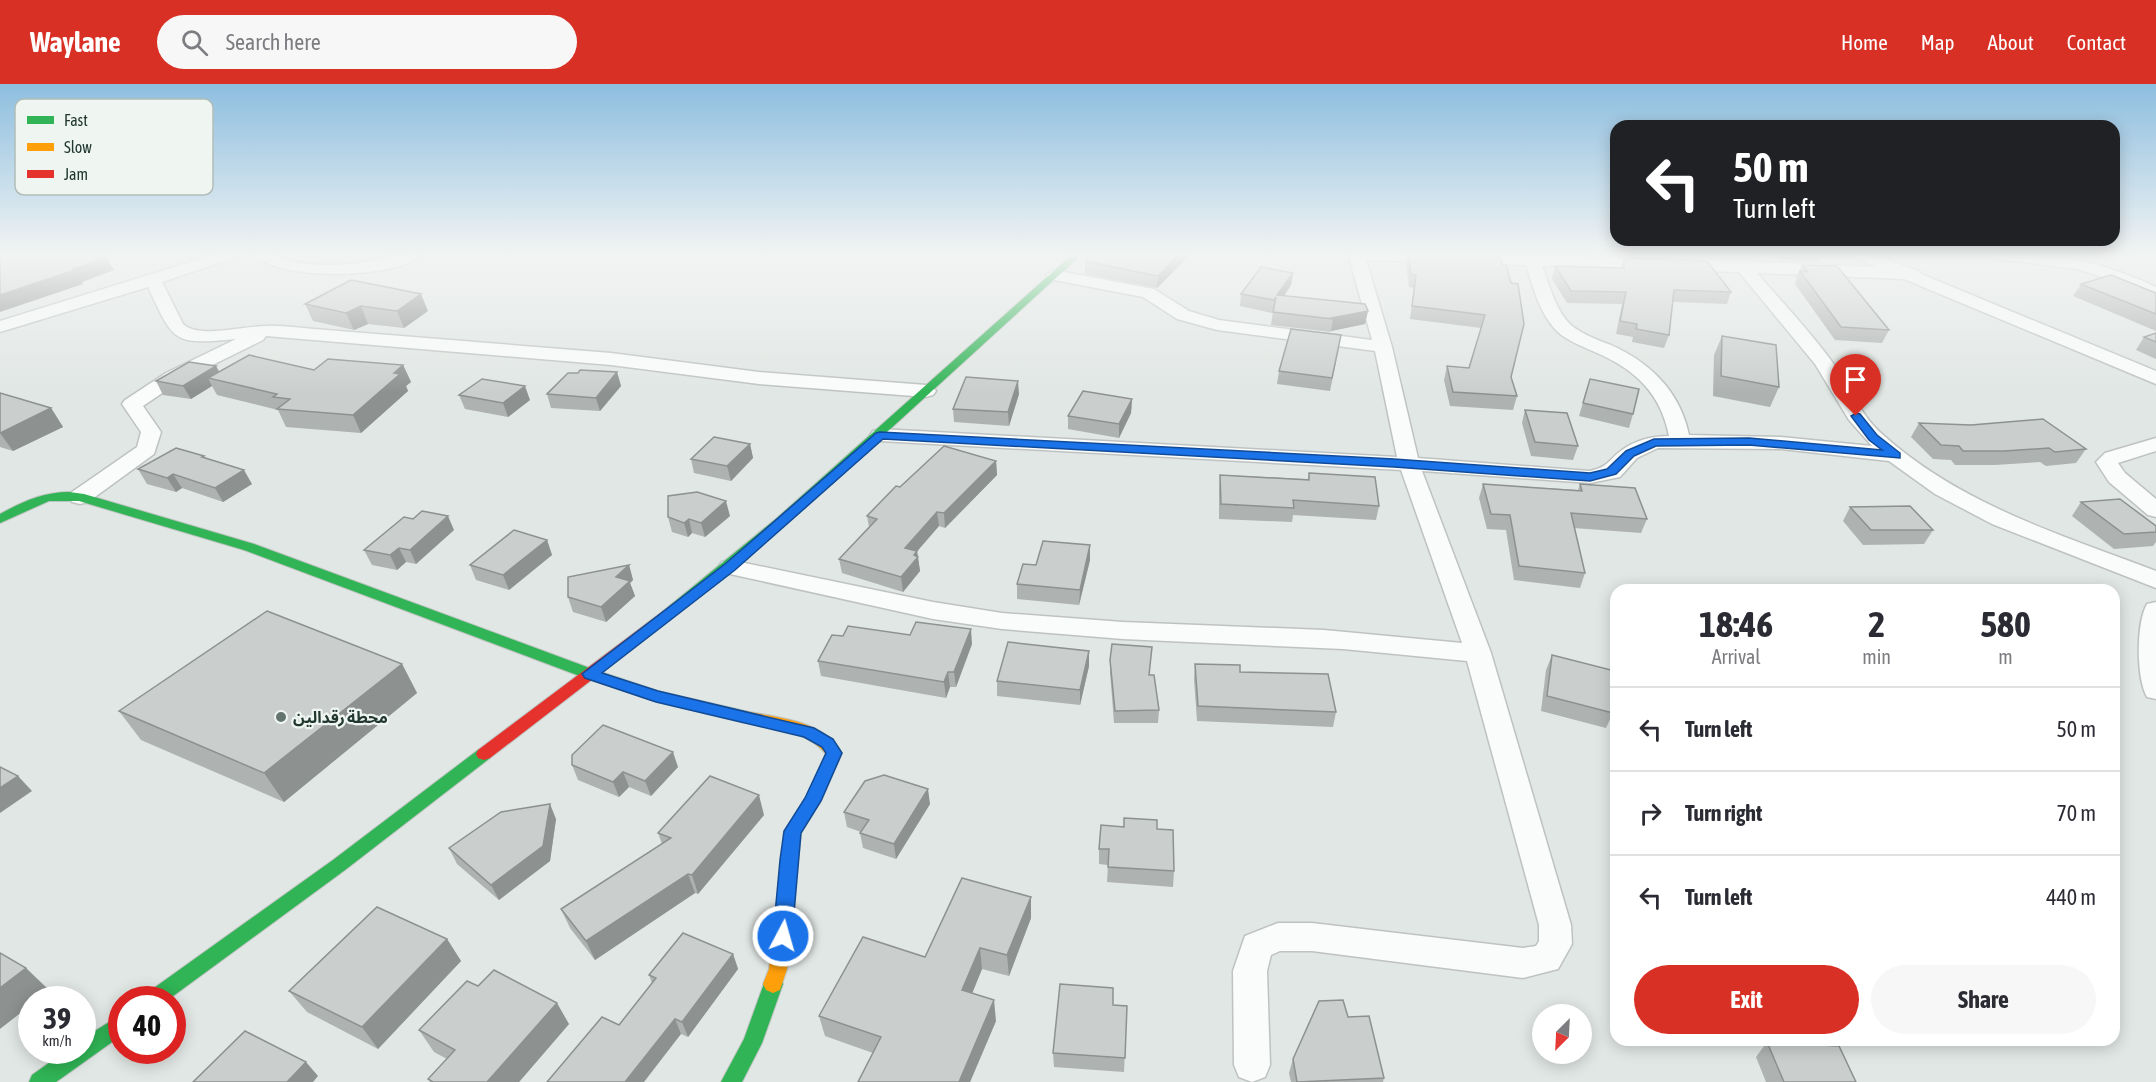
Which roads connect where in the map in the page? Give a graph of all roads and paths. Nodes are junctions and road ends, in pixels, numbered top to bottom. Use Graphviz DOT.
graph roads {
  1 [pos="86,301"];
  2 [pos="163,301"];
  3 [pos="1026,301"];
  4 [pos="1160,301"];
  5 [pos="1370,301"];
  6 [pos="1546,301"];
  7 [pos="1772,301"];
  8 [pos="1972,301"];
  9 [pos="0,327"];
  10 [pos="267,331"];
  11 [pos="1383,346"];
  12 [pos="2156,378"];
  13 [pos="926,391"];
  14 [pos="880,435"];
  15 [pos="1680,441"];
  16 [pos="2156,444"];
  17 [pos="1895,455"];
  18 [pos="1409,464"];
  19 [pos="80,497"];
  20 [pos="2156,510"];
  21 [pos="0,519"];
  22 [pos="730,567"];
  23 [pos="2156,580"];
  24 [pos="2156,610"];
  25 [pos="1478,653"];
  26 [pos="590,674"];
  27 [pos="2156,690"];
  28 [pos="172,986"];
  29 [pos="108,1033"];
  30 [pos="1252,1065"];
  31 [pos="39,1082"];
  32 [pos="731,1082"];
  1 -- 9 [label="street"];
  2 -- 10 [label="street"];
  3 -- 13 [label="street"];
  4 -- 11 [label="street"];
  5 -- 11 [label="street"];
  6 -- 15 [label="street"];
  7 -- 17 [label="street"];
  8 -- 12 [label="street"];
  10 -- 13 [label="street"];
  10 -- 19 [label="street"];
  11 -- 18 [label="street"];
  13 -- 14 [label="street"];
  14 -- 18 [label="street"];
  14 -- 22 [label="street"];
  15 -- 17 [label="street"];
  15 -- 18 [label="street"];
  16 -- 20 [label="street"];
  17 -- 23 [label="street"];
  18 -- 25 [label="street"];
  19 -- 21 [label="street"];
  19 -- 26 [label="street"];
  22 -- 25 [label="street"];
  22 -- 26 [label="street"];
  24 -- 27 [label="street"];
  25 -- 30 [label="street"];
  26 -- 28 [label="street"];
  26 -- 32 [label="street"];
  29 -- 31 [label="street"];
}
